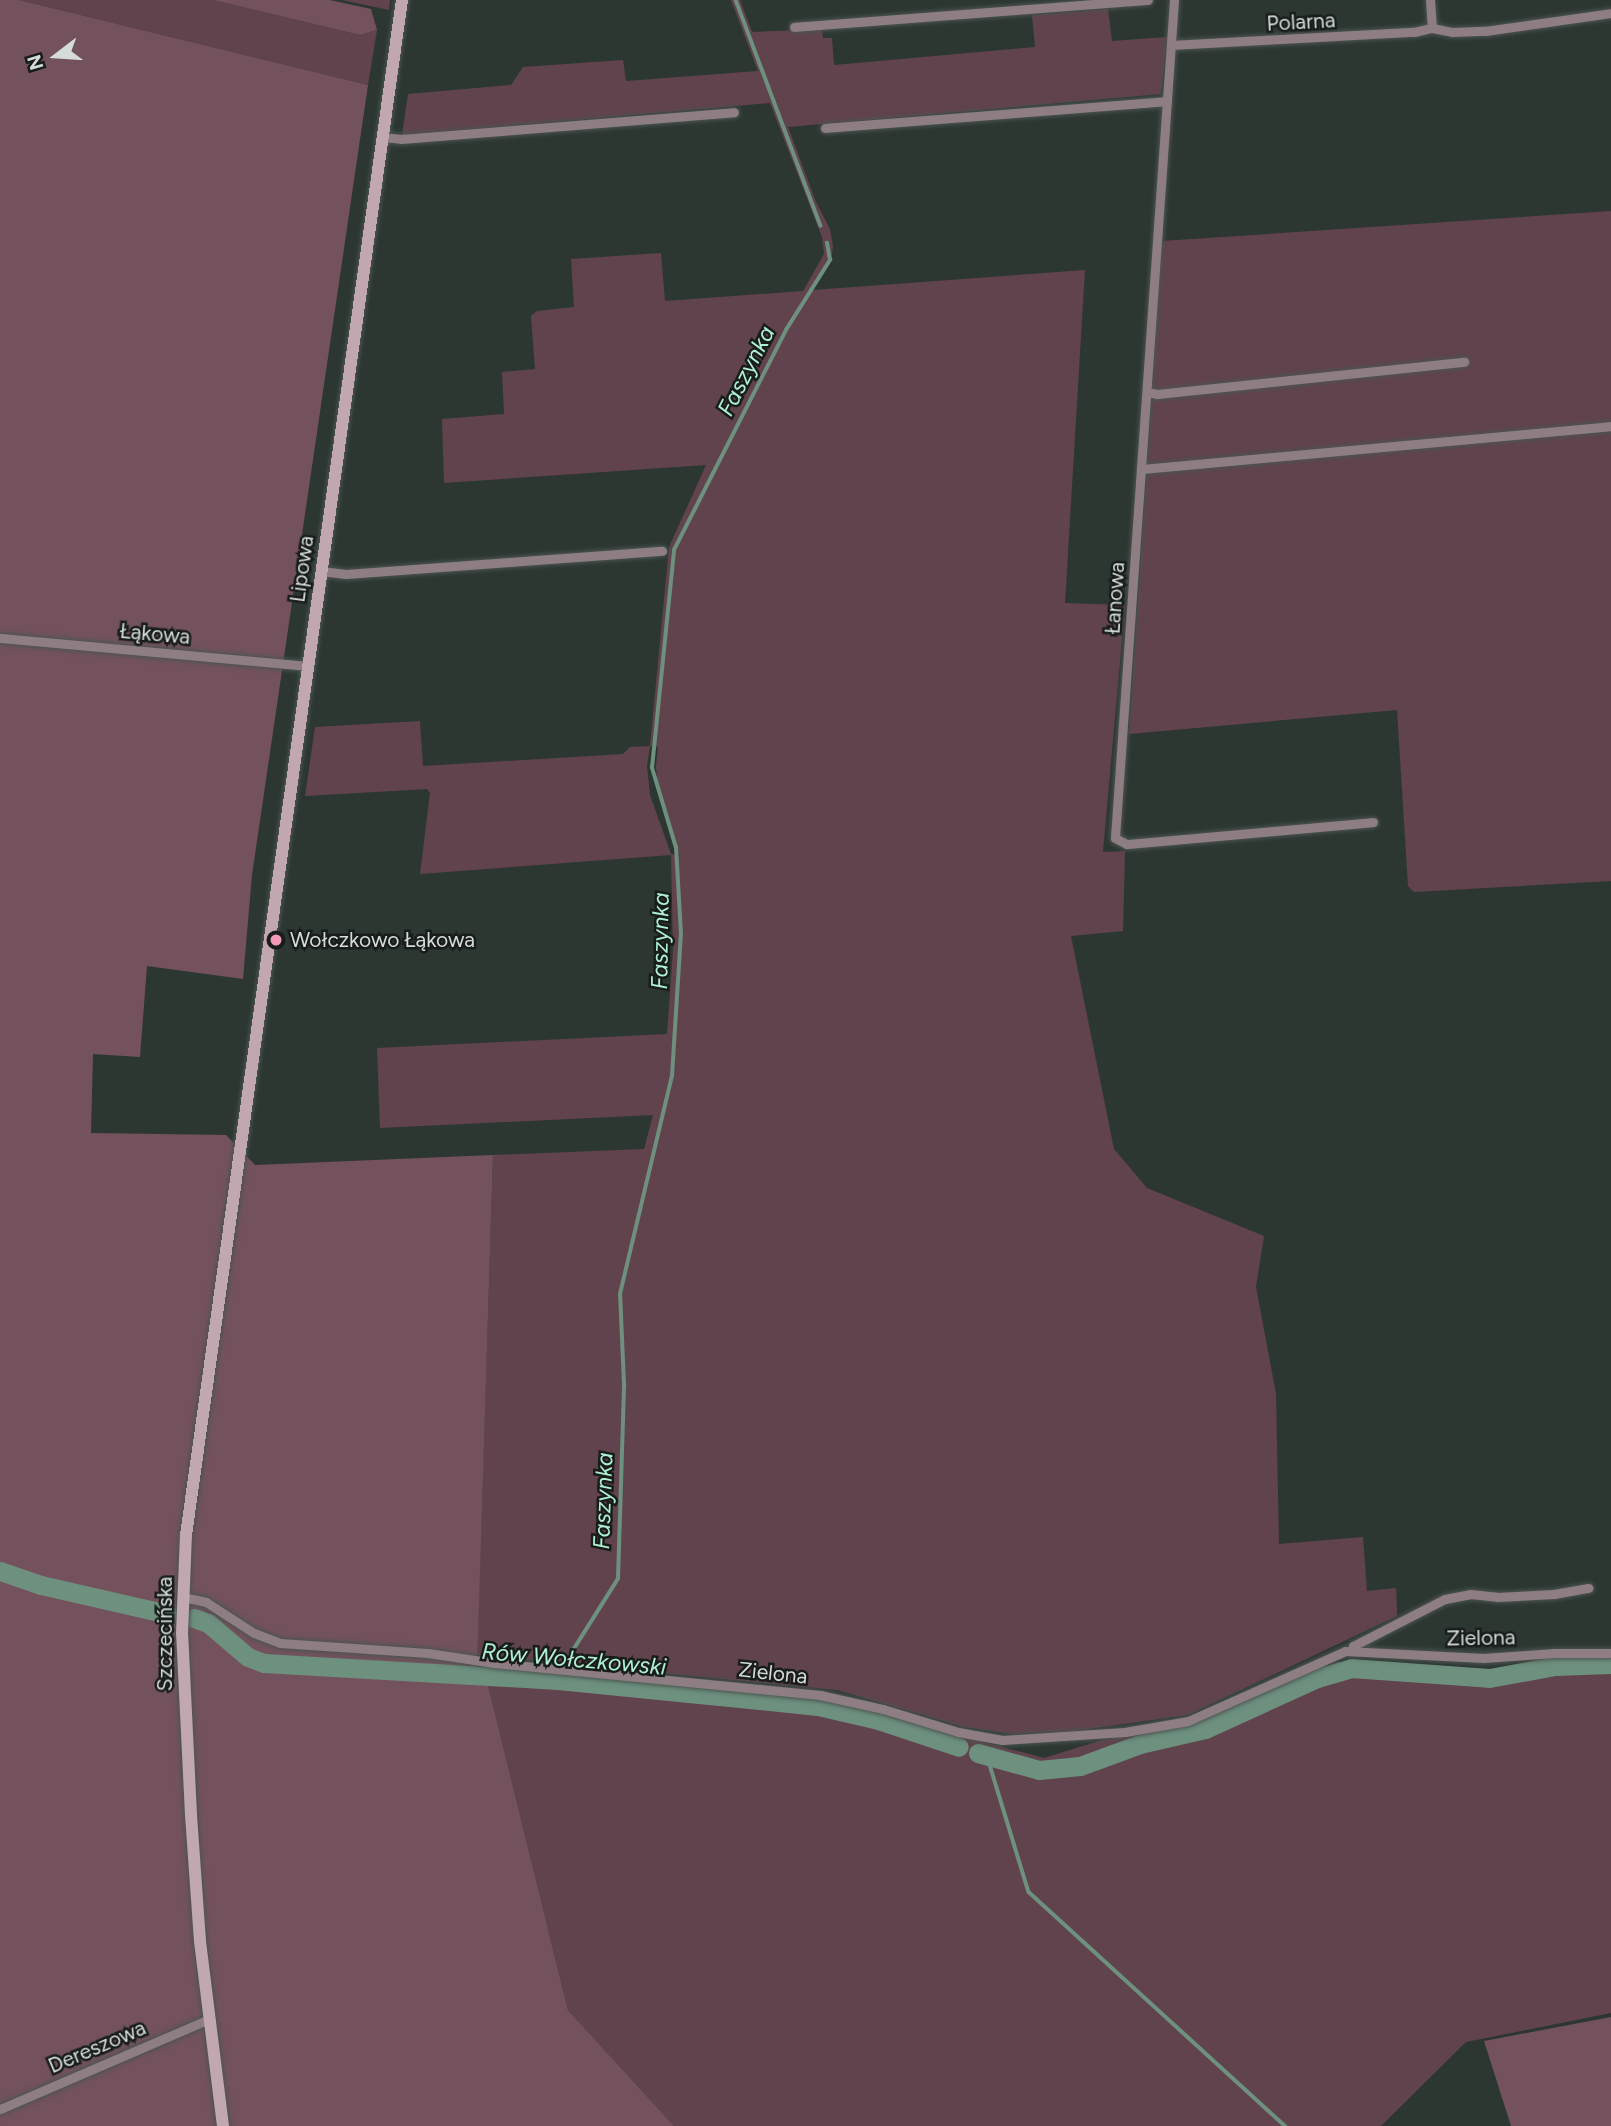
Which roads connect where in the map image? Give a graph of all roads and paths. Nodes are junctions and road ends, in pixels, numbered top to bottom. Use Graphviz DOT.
graph roads {
  1 [pos="402,0"];
  2 [pos="1148,0"];
  3 [pos="1174,0"];
  4 [pos="1430,0"];
  5 [pos="1611,13"];
  6 [pos="794,27"];
  7 [pos="1432,28"];
  8 [pos="1171,45"];
  9 [pos="1167,101"];
  10 [pos="734,111"];
  11 [pos="825,128"];
  12 [pos="383,137"];
  13 [pos="1464,362"];
  14 [pos="1147,392"];
  15 [pos="1611,426"];
  16 [pos="1141,469"];
  17 [pos="662,551"];
  18 [pos="321,571"];
  19 [pos="0,638"];
  20 [pos="307,666"];
  21 [pos="1373,822"];
  22 [pos="239,1144"];
  23 [pos="1588,1588"];
  24 [pos="183,1597"];
  25 [pos="1353,1651"];
  26 [pos="1611,1653"];
  27 [pos="209,2019"];
  28 [pos="0,2109"];
  29 [pos="223,2126"];
  1 -- 12 [label="street, Lipowa"];
  2 -- 6 [label="street"];
  3 -- 8 [label="street, Łanowa"];
  4 -- 7 [label="street"];
  5 -- 7 [label="street, Polarna"];
  7 -- 8 [label="street, Polarna"];
  8 -- 9 [label="street, Łanowa"];
  9 -- 11 [label="street"];
  9 -- 14 [label="street, Łanowa"];
  10 -- 12 [label="street"];
  12 -- 18 [label="street, Lipowa"];
  13 -- 14 [label="street"];
  14 -- 16 [label="street, Łanowa"];
  15 -- 16 [label="street"];
  16 -- 21 [label="street, Łanowa"];
  17 -- 18 [label="street"];
  18 -- 20 [label="street, Lipowa"];
  19 -- 20 [label="street, Łąkowa"];
  20 -- 22 [label="street, Lipowa"];
  22 -- 24 [label="street, Szczecińska"];
  23 -- 25 [label="street, Zielona"];
  24 -- 25 [label="street, Zielona"];
  24 -- 27 [label="street, Szczecińska"];
  25 -- 26 [label="street, Zielona"];
  27 -- 28 [label="street, Dereszowa"];
  27 -- 29 [label="street, Szczecińska"];
}
